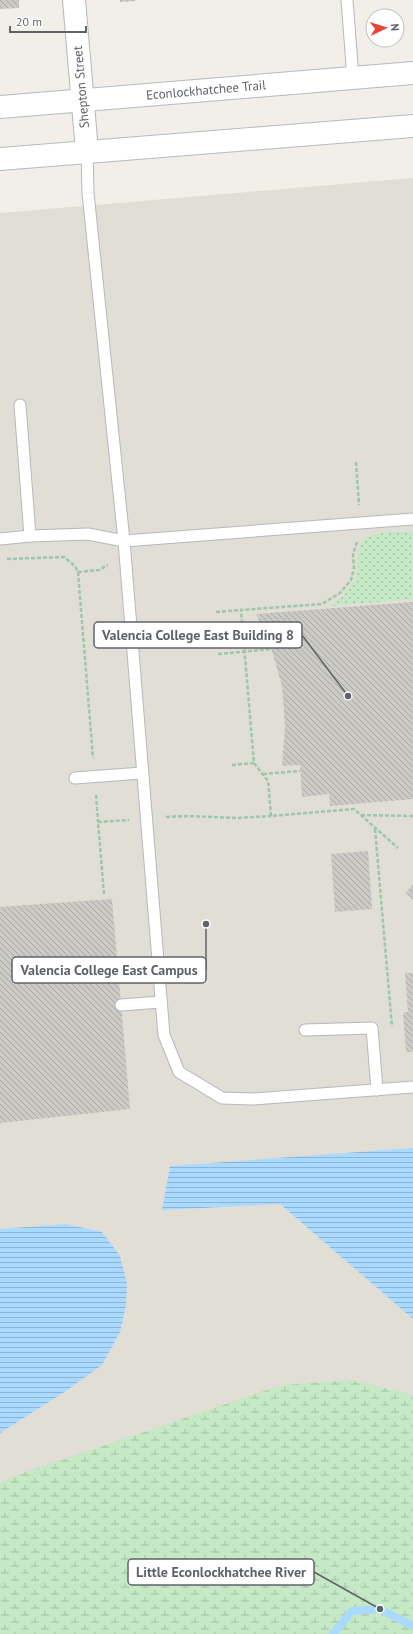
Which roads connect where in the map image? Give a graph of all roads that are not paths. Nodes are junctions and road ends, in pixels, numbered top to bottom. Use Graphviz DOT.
graph roads {
  1 [pos="74,0"];
  2 [pos="347,0"];
  3 [pos="413,73"];
  4 [pos="353,78"];
  5 [pos="83,100"];
  6 [pos="0,107"];
  7 [pos="413,126"];
  8 [pos="87,151"];
  9 [pos="0,158"];
  10 [pos="20,406"];
  11 [pos="413,519"];
  12 [pos="30,536"];
  13 [pos="0,539"];
  14 [pos="124,542"];
  15 [pos="142,773"];
  16 [pos="75,778"];
  17 [pos="161,1002"];
  18 [pos="121,1005"];
  19 [pos="305,1030"];
  20 [pos="413,1087"];
  21 [pos="376,1090"];
  1 -- 5 [label="street, Shepton Street"];
  2 -- 4 [label="lane"];
  3 -- 4 [label="street, Econlockhatchee Trail"];
  4 -- 5 [label="street, Econlockhatchee Trail"];
  5 -- 6 [label="street, Econlockhatchee Trail"];
  5 -- 8 [label="street, Shepton Street"];
  7 -- 8 [label="street"];
  8 -- 9 [label="street"];
  8 -- 14 [label="lane"];
  10 -- 12 [label="lane"];
  11 -- 14 [label="lane"];
  12 -- 13 [label="lane"];
  12 -- 14 [label="lane"];
  14 -- 15 [label="lane"];
  15 -- 16 [label="lane"];
  15 -- 17 [label="lane"];
  17 -- 18 [label="lane"];
  17 -- 21 [label="lane"];
  19 -- 21 [label="lane"];
  20 -- 21 [label="lane"];
}
